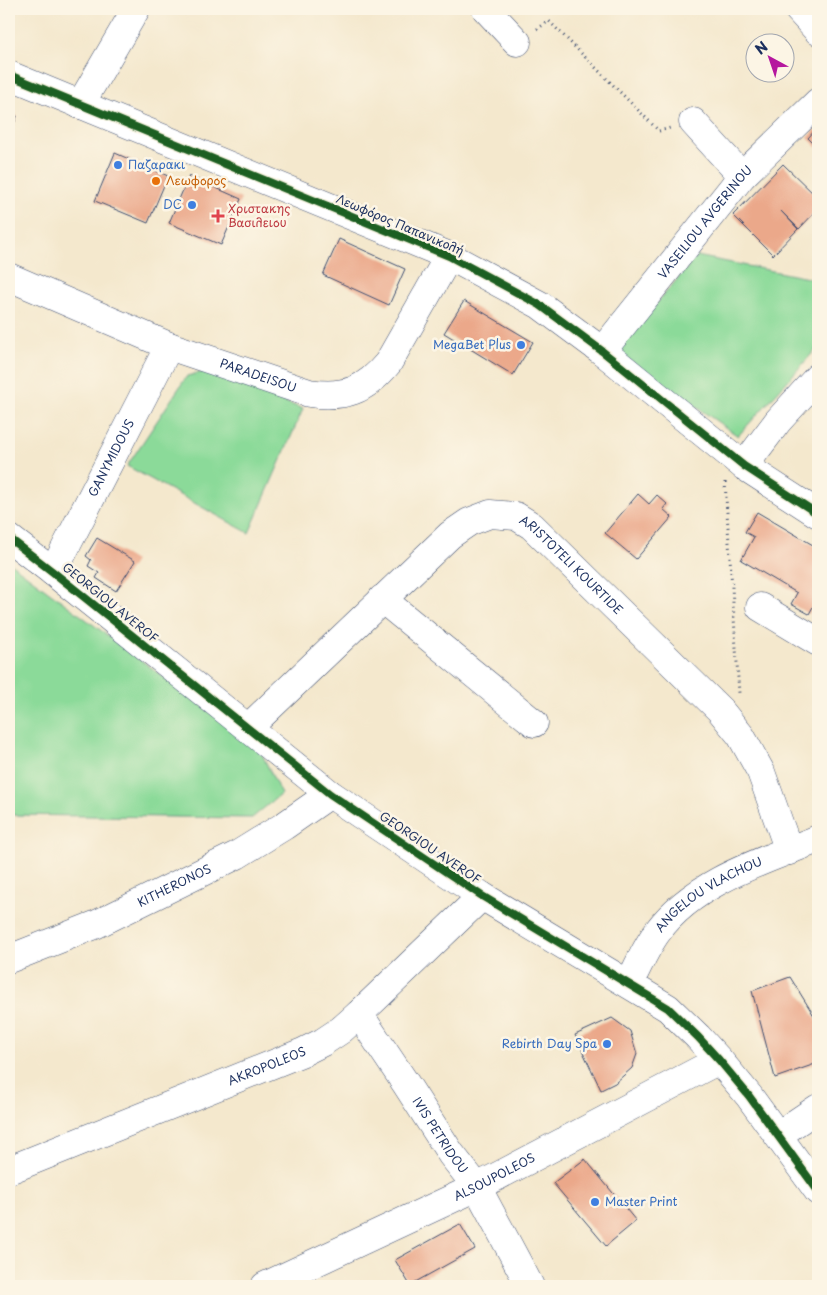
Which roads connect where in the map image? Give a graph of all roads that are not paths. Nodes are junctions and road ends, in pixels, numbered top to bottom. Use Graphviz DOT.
graph roads {
  1 [pos="136,9"];
  2 [pos="486,9"];
  3 [pos="798,9"];
  4 [pos="818,31"];
  5 [pos="517,42"];
  6 [pos="9,75"];
  7 [pos="818,102"];
  8 [pos="80,105"];
  9 [pos="693,122"];
  10 [pos="742,176"];
  11 [pos="449,256"];
  12 [pos="9,276"];
  13 [pos="169,346"];
  14 [pos="602,351"];
  15 [pos="818,377"];
  16 [pos="733,458"];
  17 [pos="818,514"];
  18 [pos="9,538"];
  19 [pos="54,572"];
  20 [pos="382,599"];
  21 [pos="760,608"];
  22 [pos="818,642"];
  23 [pos="534,723"];
  24 [pos="248,728"];
  25 [pos="330,794"];
  26 [pos="818,839"];
  27 [pos="789,851"];
  28 [pos="482,896"];
  29 [pos="9,959"];
  30 [pos="629,984"];
  31 [pos="359,1014"];
  32 [pos="719,1060"];
  33 [pos="818,1108"];
  34 [pos="778,1134"];
  35 [pos="9,1170"];
  36 [pos="477,1187"];
  37 [pos="818,1191"];
  38 [pos="278,1283"];
  39 [pos="530,1286"];
  1 -- 8 [label="street"];
  2 -- 5 [label="street"];
  3 -- 4 [label="street"];
  6 -- 8 [label="street, Λεωφόρος Παπανικολή"];
  7 -- 10 [label="street, VASEILIOU AVGERINOU"];
  8 -- 11 [label="street, Λεωφόρος Παπανικολή"];
  9 -- 10 [label="street"];
  10 -- 14 [label="street, VASEILIOU AVGERINOU"];
  11 -- 13 [label="street, PARADEISOU"];
  11 -- 14 [label="street, Λεωφόρος Παπανικολή"];
  12 -- 13 [label="street, PARADEISOU"];
  13 -- 19 [label="street, GANYMIDOUS"];
  14 -- 16 [label="street, Λεωφόρος Παπανικολή"];
  15 -- 16 [label="street"];
  16 -- 17 [label="street, Λεωφόρος Παπανικολή"];
  18 -- 19 [label="street, GEORGIOU AVEROF"];
  19 -- 24 [label="street, GEORGIOU AVEROF"];
  20 -- 23 [label="street"];
  20 -- 24 [label="street, ARISTOTELI KOURTIDE"];
  20 -- 27 [label="street, ARISTOTELI KOURTIDE"];
  21 -- 22 [label="street"];
  24 -- 25 [label="street, GEORGIOU AVEROF"];
  25 -- 28 [label="street, GEORGIOU AVEROF"];
  25 -- 29 [label="street, KITHERONOS"];
  26 -- 27 [label="street, ANGELOU VLACHOU"];
  27 -- 30 [label="street, ANGELOU VLACHOU"];
  28 -- 30 [label="street, GEORGIOU AVEROF"];
  28 -- 31 [label="street, AKROPOLEOS"];
  30 -- 32 [label="street, GEORGIOU AVEROF"];
  31 -- 35 [label="street, AKROPOLEOS"];
  31 -- 36 [label="street, IVIS PETRIDOU"];
  32 -- 34 [label="street, GEORGIOU AVEROF"];
  32 -- 36 [label="street, ALSOUPOLEOS"];
  33 -- 34 [label="street"];
  34 -- 37 [label="street, GEORGIOU AVEROF"];
  36 -- 38 [label="street, ALSOUPOLEOS"];
  36 -- 39 [label="street, IVIS PETRIDOU"];
}
